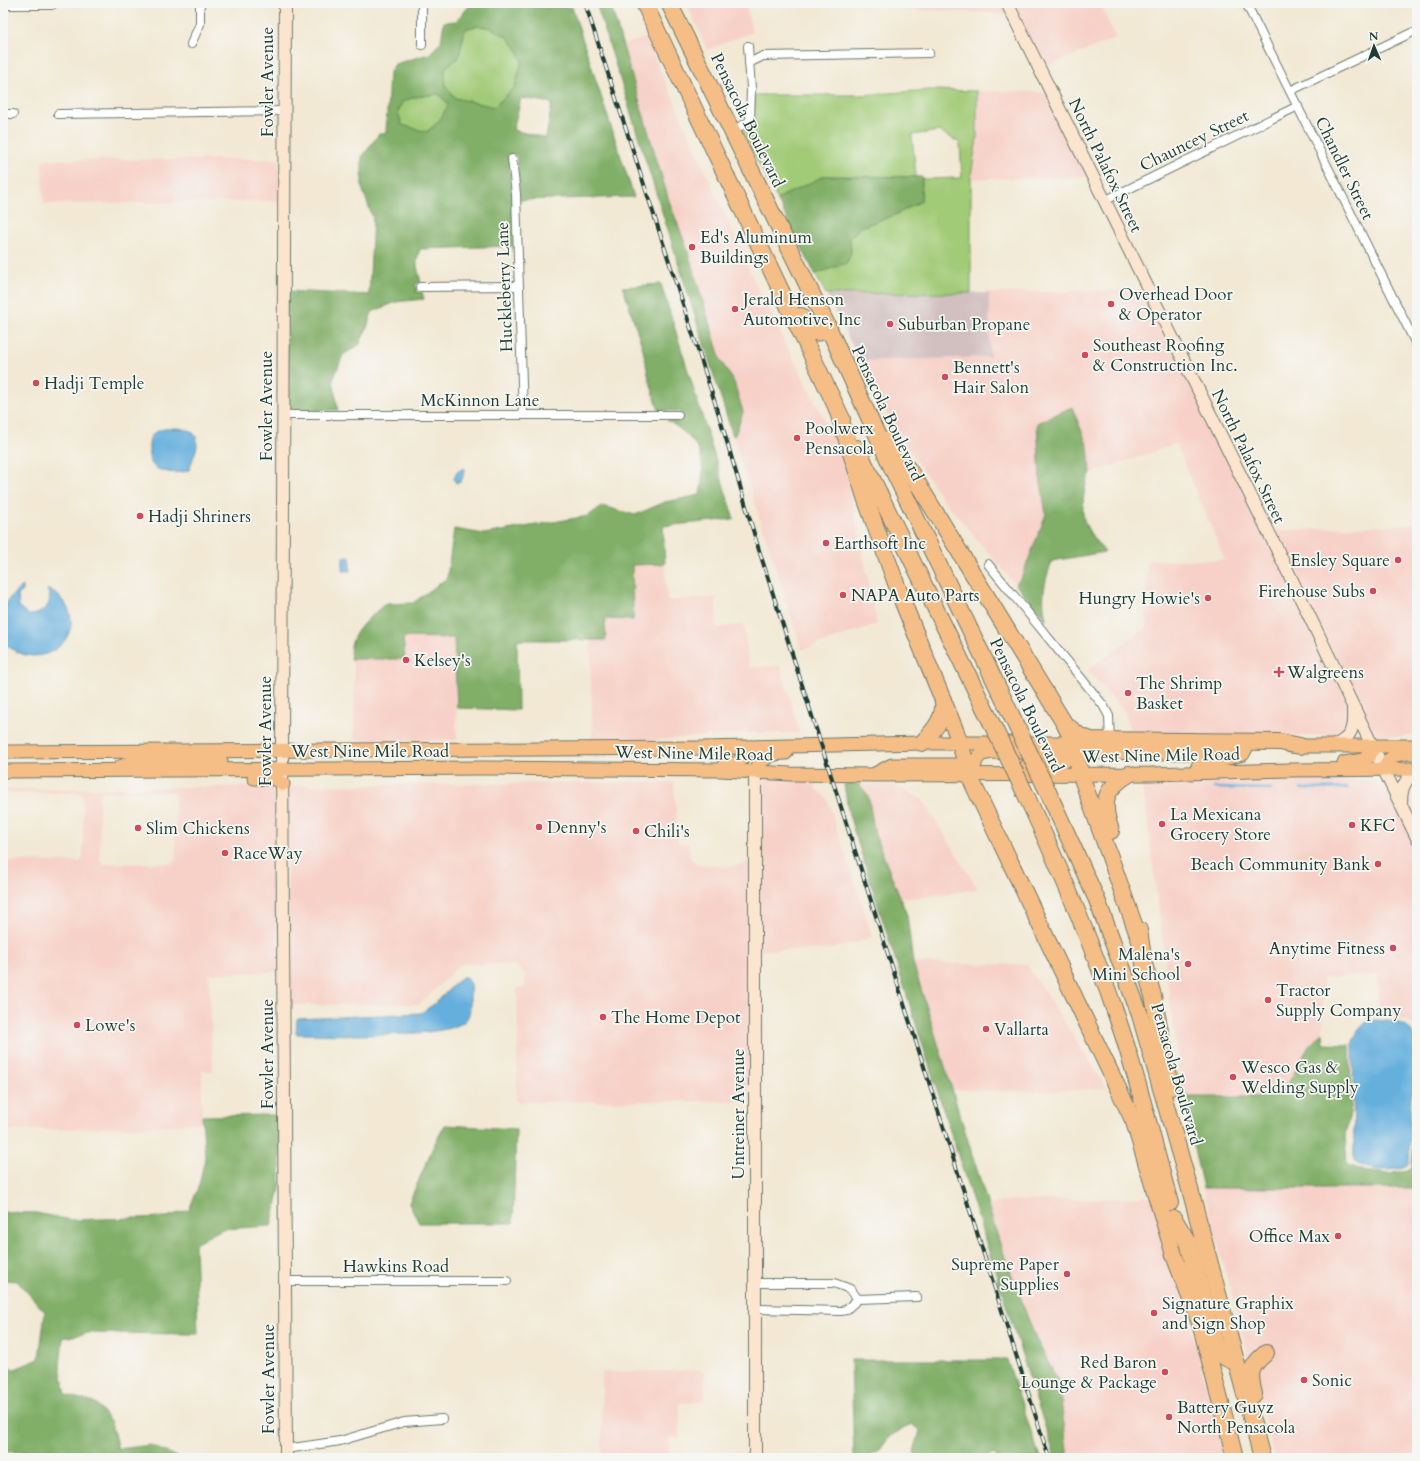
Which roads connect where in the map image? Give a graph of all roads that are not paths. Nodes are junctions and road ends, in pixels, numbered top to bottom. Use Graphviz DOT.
graph roads {
  1 [pos="200,3"];
  2 [pos="285,3"];
  3 [pos="422,3"];
  4 [pos="669,3"];
  5 [pos="1007,3"];
  6 [pos="1246,3"];
  7 [pos="3,5"];
  8 [pos="52,5"];
  9 [pos="646,7"];
  10 [pos="1411,33"];
  11 [pos="191,44"];
  12 [pos="422,45"];
  13 [pos="748,46"];
  14 [pos="929,53"];
  15 [pos="749,63"];
  16 [pos="711,90"];
  17 [pos="1290,91"];
  18 [pos="1298,106"];
  19 [pos="284,111"];
  20 [pos="3,114"];
  21 [pos="13,114"];
  22 [pos="58,114"];
  23 [pos="732,131"];
  24 [pos="512,159"];
  25 [pos="1104,200"];
  26 [pos="766,258"];
  27 [pos="519,286"];
  28 [pos="420,287"];
  29 [pos="829,329"];
  30 [pos="1417,346"];
  31 [pos="837,409"];
  32 [pos="866,409"];
  33 [pos="283,415"];
  34 [pos="523,415"];
  35 [pos="678,416"];
  36 [pos="988,564"];
  37 [pos="942,695"];
  38 [pos="1353,706"];
  39 [pos="1064,723"];
  40 [pos="1110,742"];
  41 [pos="922,743"];
  42 [pos="960,743"];
  43 [pos="814,746"];
  44 [pos="1230,746"];
  45 [pos="1247,746"];
  46 [pos="1300,746"];
  47 [pos="1333,746"];
  48 [pos="1373,746"];
  49 [pos="1417,746"];
  50 [pos="750,747"];
  51 [pos="1074,749"];
  52 [pos="522,750"];
  53 [pos="282,751"];
  54 [pos="3,752"];
  55 [pos="1417,752"];
  56 [pos="1198,766"];
  57 [pos="971,768"];
  58 [pos="654,769"];
  59 [pos="282,770"];
  60 [pos="1384,770"];
  61 [pos="1417,770"];
  62 [pos="3,771"];
  63 [pos="108,771"];
  64 [pos="124,771"];
  65 [pos="755,771"];
  66 [pos="1080,774"];
  67 [pos="1129,774"];
  68 [pos="1151,774"];
  69 [pos="283,784"];
  70 [pos="1401,804"];
  71 [pos="1417,838"];
  72 [pos="1140,940"];
  73 [pos="1191,1193"];
  74 [pos="1174,1219"];
  75 [pos="507,1280"];
  76 [pos="284,1281"];
  77 [pos="755,1283"];
  78 [pos="917,1297"];
  79 [pos="858,1299"];
  80 [pos="755,1310"];
  81 [pos="1201,1326"];
  82 [pos="1266,1353"];
  83 [pos="1235,1361"];
  84 [pos="442,1419"];
  85 [pos="1228,1432"];
  86 [pos="286,1453"];
  87 [pos="1261,1456"];
  88 [pos="755,1458"];
  89 [pos="1235,1458"];
  90 [pos="1245,1458"];
  1 -- 11 [label="street"];
  2 -- 19 [label="street, Fowler Avenue"];
  3 -- 12 [label="street"];
  4 -- 16 [label="highway, Pensacola Boulevard"];
  5 -- 25 [label="street, North Palafox Street"];
  6 -- 17 [label="street, Chandler Street"];
  7 -- 8 [label="street"];
  9 -- 16 [label="highway"];
  9 -- 26 [label="highway"];
  10 -- 17 [label="street"];
  13 -- 15 [label="street"];
  14 -- 15 [label="street"];
  15 -- 23 [label="street"];
  16 -- 23 [label="highway, Pensacola Boulevard"];
  17 -- 18 [label="street, Chandler Street"];
  18 -- 25 [label="street, Chauncey Street"];
  18 -- 30 [label="street, Chandler Street"];
  19 -- 22 [label="street"];
  19 -- 33 [label="street, Fowler Avenue"];
  20 -- 21 [label="street"];
  23 -- 29 [label="highway, Pensacola Boulevard"];
  24 -- 27 [label="street, Huckleberry Lane"];
  25 -- 38 [label="street, North Palafox Street"];
  26 -- 29 [label="highway"];
  26 -- 31 [label="highway"];
  27 -- 28 [label="street"];
  27 -- 34 [label="street, Huckleberry Lane"];
  29 -- 32 [label="highway, Pensacola Boulevard"];
  31 -- 37 [label="highway"];
  31 -- 74 [label="highway, bridge"];
  32 -- 39 [label="highway"];
  32 -- 73 [label="highway, Pensacola Boulevard, bridge"];
  33 -- 34 [label="street, McKinnon Lane"];
  33 -- 53 [label="street, Fowler Avenue"];
  34 -- 35 [label="street, McKinnon Lane"];
  36 -- 40 [label="street"];
  37 -- 41 [label="highway"];
  37 -- 42 [label="highway"];
  38 -- 47 [label="street"];
  38 -- 48 [label="street, North Palafox Street"];
  39 -- 40 [label="highway"];
  39 -- 51 [label="highway"];
  40 -- 44 [label="main road, West Nine Mile Road"];
  40 -- 46 [label="highway"];
  40 -- 51 [label="main road, West Nine Mile Road"];
  41 -- 42 [label="main road, West Nine Mile Road"];
  41 -- 43 [label="main road, West Nine Mile Road"];
  42 -- 51 [label="main road, West Nine Mile Road"];
  42 -- 57 [label="highway"];
  43 -- 50 [label="main road, West Nine Mile Road"];
  43 -- 65 [label="main road"];
  44 -- 45 [label="main road, West Nine Mile Road"];
  44 -- 51 [label="main road"];
  45 -- 46 [label="main road, West Nine Mile Road"];
  45 -- 56 [label="main road"];
  46 -- 47 [label="main road, West Nine Mile Road"];
  47 -- 48 [label="main road, West Nine Mile Road"];
  48 -- 49 [label="main road, West Nine Mile Road"];
  48 -- 56 [label="main road"];
  48 -- 60 [label="street, North Palafox Street"];
  50 -- 52 [label="main road, West Nine Mile Road"];
  50 -- 58 [label="main road"];
  51 -- 57 [label="main road"];
  51 -- 66 [label="highway"];
  52 -- 53 [label="main road, West Nine Mile Road"];
  52 -- 59 [label="main road"];
  53 -- 54 [label="main road, West Nine Mile Road"];
  53 -- 59 [label="street, Fowler Avenue"];
  53 -- 63 [label="main road"];
  55 -- 60 [label="main road"];
  56 -- 68 [label="main road"];
  57 -- 65 [label="main road, West Nine Mile Road"];
  57 -- 66 [label="main road, West Nine Mile Road"];
  57 -- 81 [label="highway"];
  58 -- 59 [label="main road, West Nine Mile Road"];
  58 -- 65 [label="main road, West Nine Mile Road"];
  59 -- 64 [label="main road, West Nine Mile Road"];
  59 -- 69 [label="street, Fowler Avenue"];
  60 -- 61 [label="main road, West Nine Mile Road"];
  60 -- 68 [label="main road, West Nine Mile Road"];
  60 -- 70 [label="street, North Palafox Street"];
  61 -- 70 [label="street"];
  62 -- 63 [label="main road, West Nine Mile Road"];
  63 -- 64 [label="main road, West Nine Mile Road"];
  64 -- 69 [label="main road"];
  65 -- 77 [label="street, Untreiner Avenue"];
  66 -- 67 [label="main road, West Nine Mile Road"];
  66 -- 72 [label="highway"];
  67 -- 68 [label="main road, West Nine Mile Road"];
  67 -- 72 [label="highway"];
  69 -- 76 [label="street, Fowler Avenue"];
  70 -- 71 [label="street, North Palafox Street"];
  72 -- 73 [label="highway"];
  73 -- 83 [label="highway, Pensacola Boulevard"];
  74 -- 81 [label="highway"];
  74 -- 83 [label="highway"];
  75 -- 76 [label="street, Hawkins Road"];
  76 -- 86 [label="street, Fowler Avenue"];
  77 -- 79 [label="street"];
  77 -- 80 [label="street, Untreiner Avenue"];
  78 -- 79 [label="street"];
  79 -- 80 [label="street"];
  80 -- 88 [label="street, Untreiner Avenue"];
  81 -- 85 [label="highway"];
  82 -- 87 [label="highway"];
  83 -- 87 [label="highway, Pensacola Boulevard"];
  84 -- 86 [label="street"];
  85 -- 89 [label="highway"];
  85 -- 90 [label="highway"];
}
